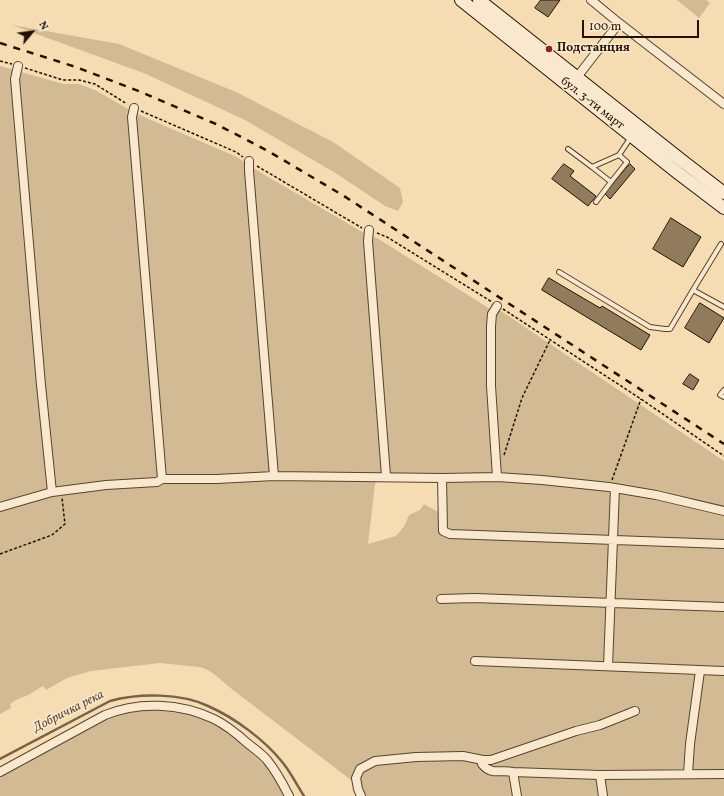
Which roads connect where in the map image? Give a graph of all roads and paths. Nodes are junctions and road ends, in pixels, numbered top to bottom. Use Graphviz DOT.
graph roads {
  1 [pos="461,0"];
  2 [pos="479,0"];
  3 [pos="591,0"];
  4 [pos="619,23"];
  5 [pos="18,66"];
  6 [pos="573,82"];
  7 [pos="724,104"];
  8 [pos="134,108"];
  9 [pos="635,131"];
  10 [pos="568,149"];
  11 [pos="618,155"];
  12 [pos="249,161"];
  13 [pos="592,167"];
  14 [pos="611,182"];
  15 [pos="724,193"];
  16 [pos="596,202"];
  17 [pos="724,208"];
  18 [pos="369,230"];
  19 [pos="721,244"];
  20 [pos="559,272"];
  21 [pos="693,290"];
  22 [pos="498,306"];
  23 [pos="724,307"];
  24 [pos="550,340"];
  25 [pos="724,390"];
  26 [pos="724,397"];
  27 [pos="641,399"];
  28 [pos="503,457"];
  29 [pos="274,476"];
  30 [pos="386,476"];
  31 [pos="496,477"];
  32 [pos="442,478"];
  33 [pos="162,480"];
  34 [pos="612,487"];
  35 [pos="61,491"];
  36 [pos="52,492"];
  37 [pos="0,507"];
  38 [pos="724,510"];
  39 [pos="613,540"];
  40 [pos="724,544"];
  41 [pos="0,554"];
  42 [pos="441,599"];
  43 [pos="610,603"];
  44 [pos="724,607"];
  45 [pos="476,661"];
  46 [pos="608,666"];
  47 [pos="700,671"];
  48 [pos="724,671"];
  49 [pos="635,711"];
  50 [pos="483,760"];
  51 [pos="0,772"];
  52 [pos="513,772"];
  53 [pos="688,774"];
  54 [pos="724,774"];
  55 [pos="600,775"];
  56 [pos="290,796"];
  57 [pos="361,796"];
  58 [pos="517,796"];
  59 [pos="603,796"];
  1 -- 6 [label="main road, бул. 3-ти март"];
  2 -- 6 [label="main road, бул. 3-ти март"];
  3 -- 4 [label="street"];
  4 -- 6 [label="street"];
  4 -- 7 [label="street"];
  5 -- 36 [label="street"];
  6 -- 9 [label="main road, бул. 3-ти март"];
  8 -- 33 [label="street"];
  9 -- 11 [label="lane"];
  9 -- 15 [label="main road, бул. 3-ти март"];
  9 -- 17 [label="main road, бул. 3-ти март"];
  10 -- 13 [label="lane"];
  11 -- 13 [label="lane"];
  11 -- 14 [label="lane"];
  12 -- 29 [label="street"];
  13 -- 14 [label="lane"];
  14 -- 16 [label="lane"];
  18 -- 30 [label="street"];
  19 -- 21 [label="lane"];
  20 -- 21 [label="lane"];
  21 -- 23 [label="lane"];
  22 -- 31 [label="street"];
  24 -- 28 [label="path"];
  25 -- 26 [label="lane"];
  27 -- 34 [label="path"];
  29 -- 30 [label="street"];
  29 -- 33 [label="street"];
  30 -- 32 [label="street"];
  31 -- 32 [label="street"];
  31 -- 34 [label="street"];
  32 -- 39 [label="street"];
  33 -- 35 [label="street"];
  34 -- 38 [label="street"];
  34 -- 39 [label="street"];
  35 -- 36 [label="street"];
  35 -- 41 [label="path"];
  36 -- 37 [label="street"];
  39 -- 40 [label="street"];
  39 -- 43 [label="street"];
  42 -- 43 [label="street"];
  43 -- 44 [label="street"];
  43 -- 46 [label="street"];
  45 -- 46 [label="street"];
  46 -- 47 [label="street"];
  47 -- 48 [label="street"];
  47 -- 53 [label="street"];
  49 -- 50 [label="street"];
  50 -- 52 [label="street"];
  50 -- 57 [label="street"];
  51 -- 56 [label="street"];
  52 -- 55 [label="street"];
  52 -- 58 [label="street"];
  53 -- 54 [label="street"];
  53 -- 55 [label="street"];
  55 -- 59 [label="street"];
}
